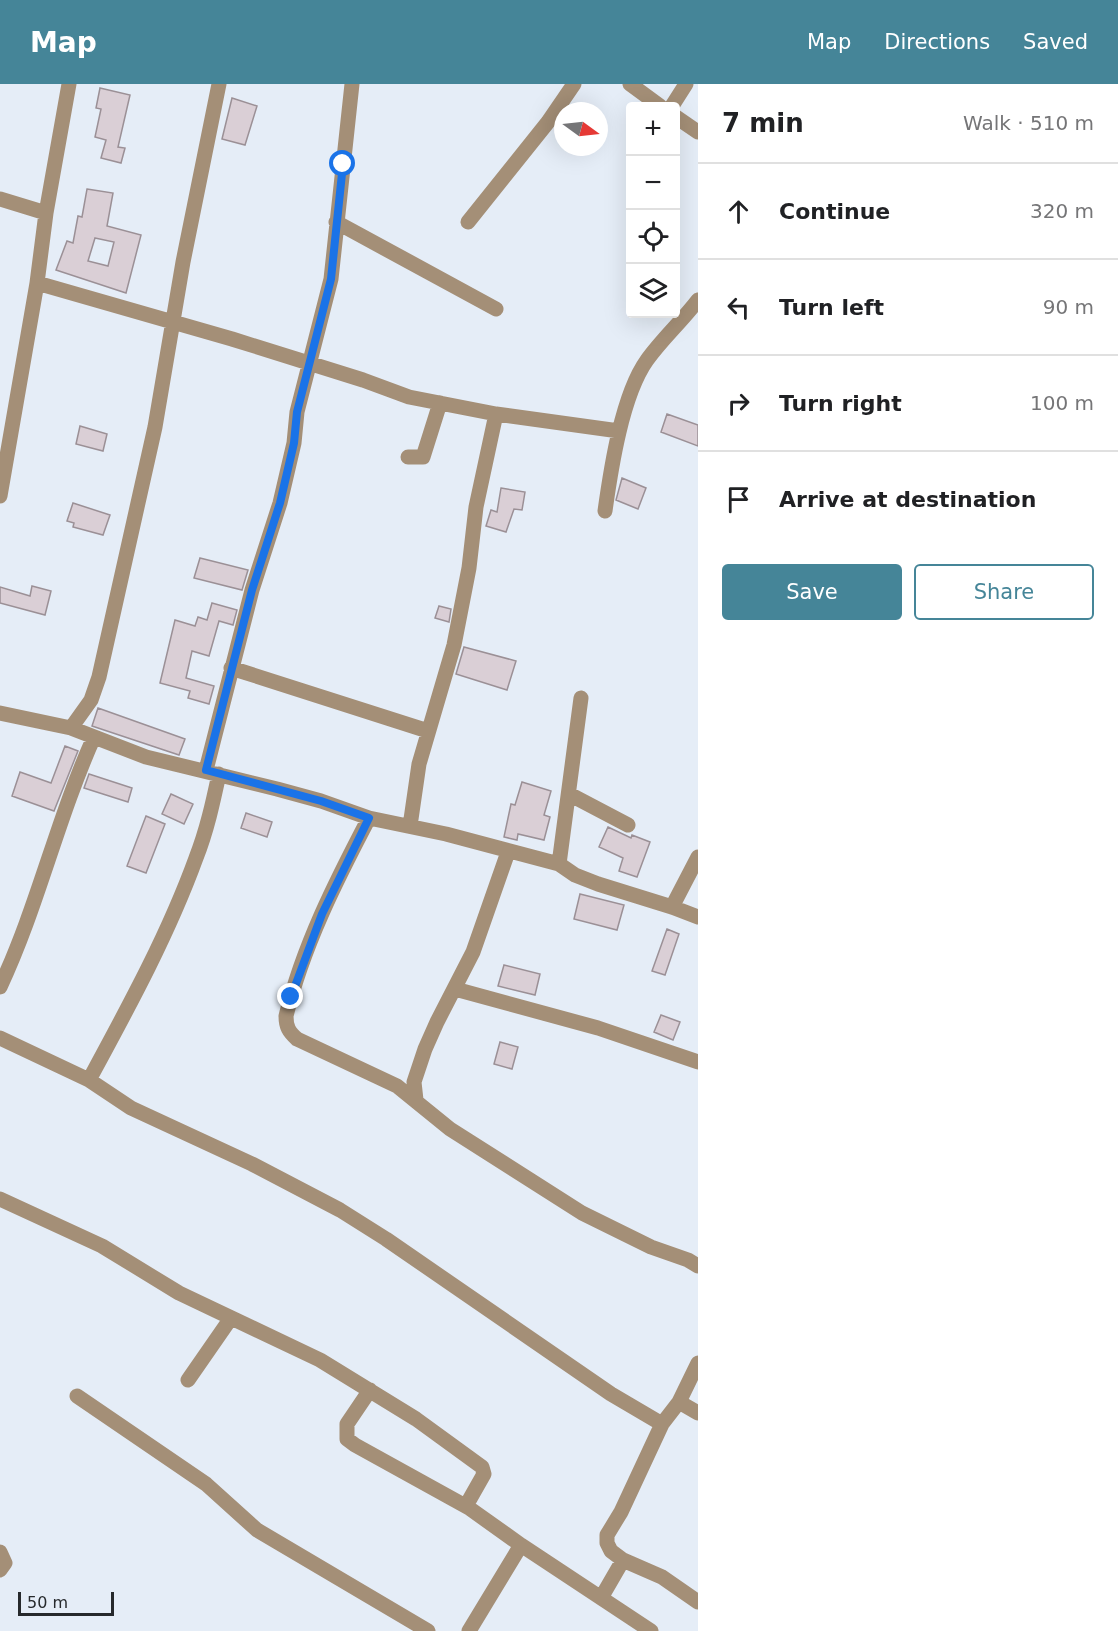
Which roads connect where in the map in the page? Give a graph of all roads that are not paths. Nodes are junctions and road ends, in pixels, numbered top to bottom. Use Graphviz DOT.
graph roads {
  1 [pos="69,84"];
  2 [pos="219,84"];
  3 [pos="352,84"];
  4 [pos="574,84"];
  5 [pos="630,84"];
  6 [pos="686,84"];
  7 [pos="655,102"];
  8 [pos="675,102"];
  9 [pos="680,120"];
  10 [pos="698,132"];
  11 [pos="0,199"];
  12 [pos="46,213"];
  13 [pos="336,222"];
  14 [pos="468,222"];
  15 [pos="37,283"];
  16 [pos="697,304"];
  17 [pos="496,309"];
  18 [pos="171,322"];
  19 [pos="309,364"];
  20 [pos="440,402"];
  21 [pos="496,414"];
  22 [pos="619,431"];
  23 [pos="408,457"];
  24 [pos="0,496"];
  25 [pos="605,511"];
  26 [pos="231,668"];
  27 [pos="580,698"];
  28 [pos="0,713"];
  29 [pos="71,728"];
  30 [pos="428,731"];
  31 [pos="94,737"];
  32 [pos="212,772"];
  33 [pos="568,794"];
  34 [pos="369,818"];
  35 [pos="628,825"];
  36 [pos="410,826"];
  37 [pos="508,852"];
  38 [pos="698,857"];
  39 [pos="559,864"];
  40 [pos="672,907"];
  41 [pos="698,917"];
  42 [pos="0,987"];
  43 [pos="455,989"];
  44 [pos="0,1038"];
  45 [pos="698,1062"];
  46 [pos="89,1080"];
  47 [pos="416,1100"];
  48 [pos="0,1199"];
  49 [pos="698,1266"];
  50 [pos="231,1318"];
  51 [pos="698,1363"];
  52 [pos="188,1380"];
  53 [pos="370,1390"];
  54 [pos="76,1396"];
  55 [pos="679,1402"];
  56 [pos="698,1413"];
  57 [pos="662,1424"];
  58 [pos="469,1508"];
  59 [pos="520,1545"];
  60 [pos="0,1552"];
  61 [pos="622,1560"];
  62 [pos="0,1570"];
  63 [pos="601,1598"];
  64 [pos="698,1602"];
  65 [pos="428,1631"];
  66 [pos="469,1631"];
  67 [pos="651,1631"];
  1 -- 12 [label="street"];
  2 -- 18 [label="street"];
  3 -- 13 [label="street"];
  4 -- 14 [label="street"];
  5 -- 7 [label="street"];
  6 -- 8 [label="street"];
  9 -- 10 [label="street"];
  11 -- 12 [label="street"];
  12 -- 15 [label="street"];
  13 -- 17 [label="street"];
  13 -- 19 [label="street"];
  15 -- 18 [label="street"];
  15 -- 24 [label="street"];
  16 -- 22 [label="street"];
  18 -- 19 [label="street"];
  18 -- 29 [label="street"];
  19 -- 20 [label="street"];
  19 -- 26 [label="street"];
  20 -- 21 [label="street"];
  20 -- 23 [label="street"];
  21 -- 22 [label="street"];
  21 -- 30 [label="street"];
  22 -- 25 [label="street"];
  26 -- 30 [label="street"];
  26 -- 32 [label="street"];
  27 -- 33 [label="street"];
  28 -- 29 [label="street"];
  29 -- 31 [label="street"];
  30 -- 36 [label="street"];
  31 -- 32 [label="street"];
  31 -- 42 [label="street"];
  32 -- 34 [label="street"];
  32 -- 46 [label="street"];
  33 -- 35 [label="street"];
  33 -- 39 [label="street"];
  34 -- 36 [label="street"];
  34 -- 47 [label="street"];
  36 -- 37 [label="street"];
  37 -- 39 [label="street"];
  37 -- 43 [label="street"];
  38 -- 40 [label="street"];
  39 -- 40 [label="street"];
  40 -- 41 [label="street"];
  43 -- 45 [label="street"];
  43 -- 47 [label="street"];
  44 -- 46 [label="street"];
  46 -- 57 [label="street"];
  47 -- 49 [label="street"];
  48 -- 50 [label="street"];
  50 -- 52 [label="street"];
  50 -- 53 [label="street"];
  51 -- 55 [label="street"];
  53 -- 58 [label="street"];
  53 -- 58 [label="street"];
  54 -- 65 [label="street"];
  55 -- 56 [label="street"];
  55 -- 57 [label="street"];
  57 -- 61 [label="street"];
  58 -- 59 [label="street"];
  59 -- 63 [label="street"];
  59 -- 66 [label="street"];
  60 -- 62 [label="street"];
  61 -- 63 [label="street"];
  61 -- 64 [label="street"];
  63 -- 67 [label="street"];
}
